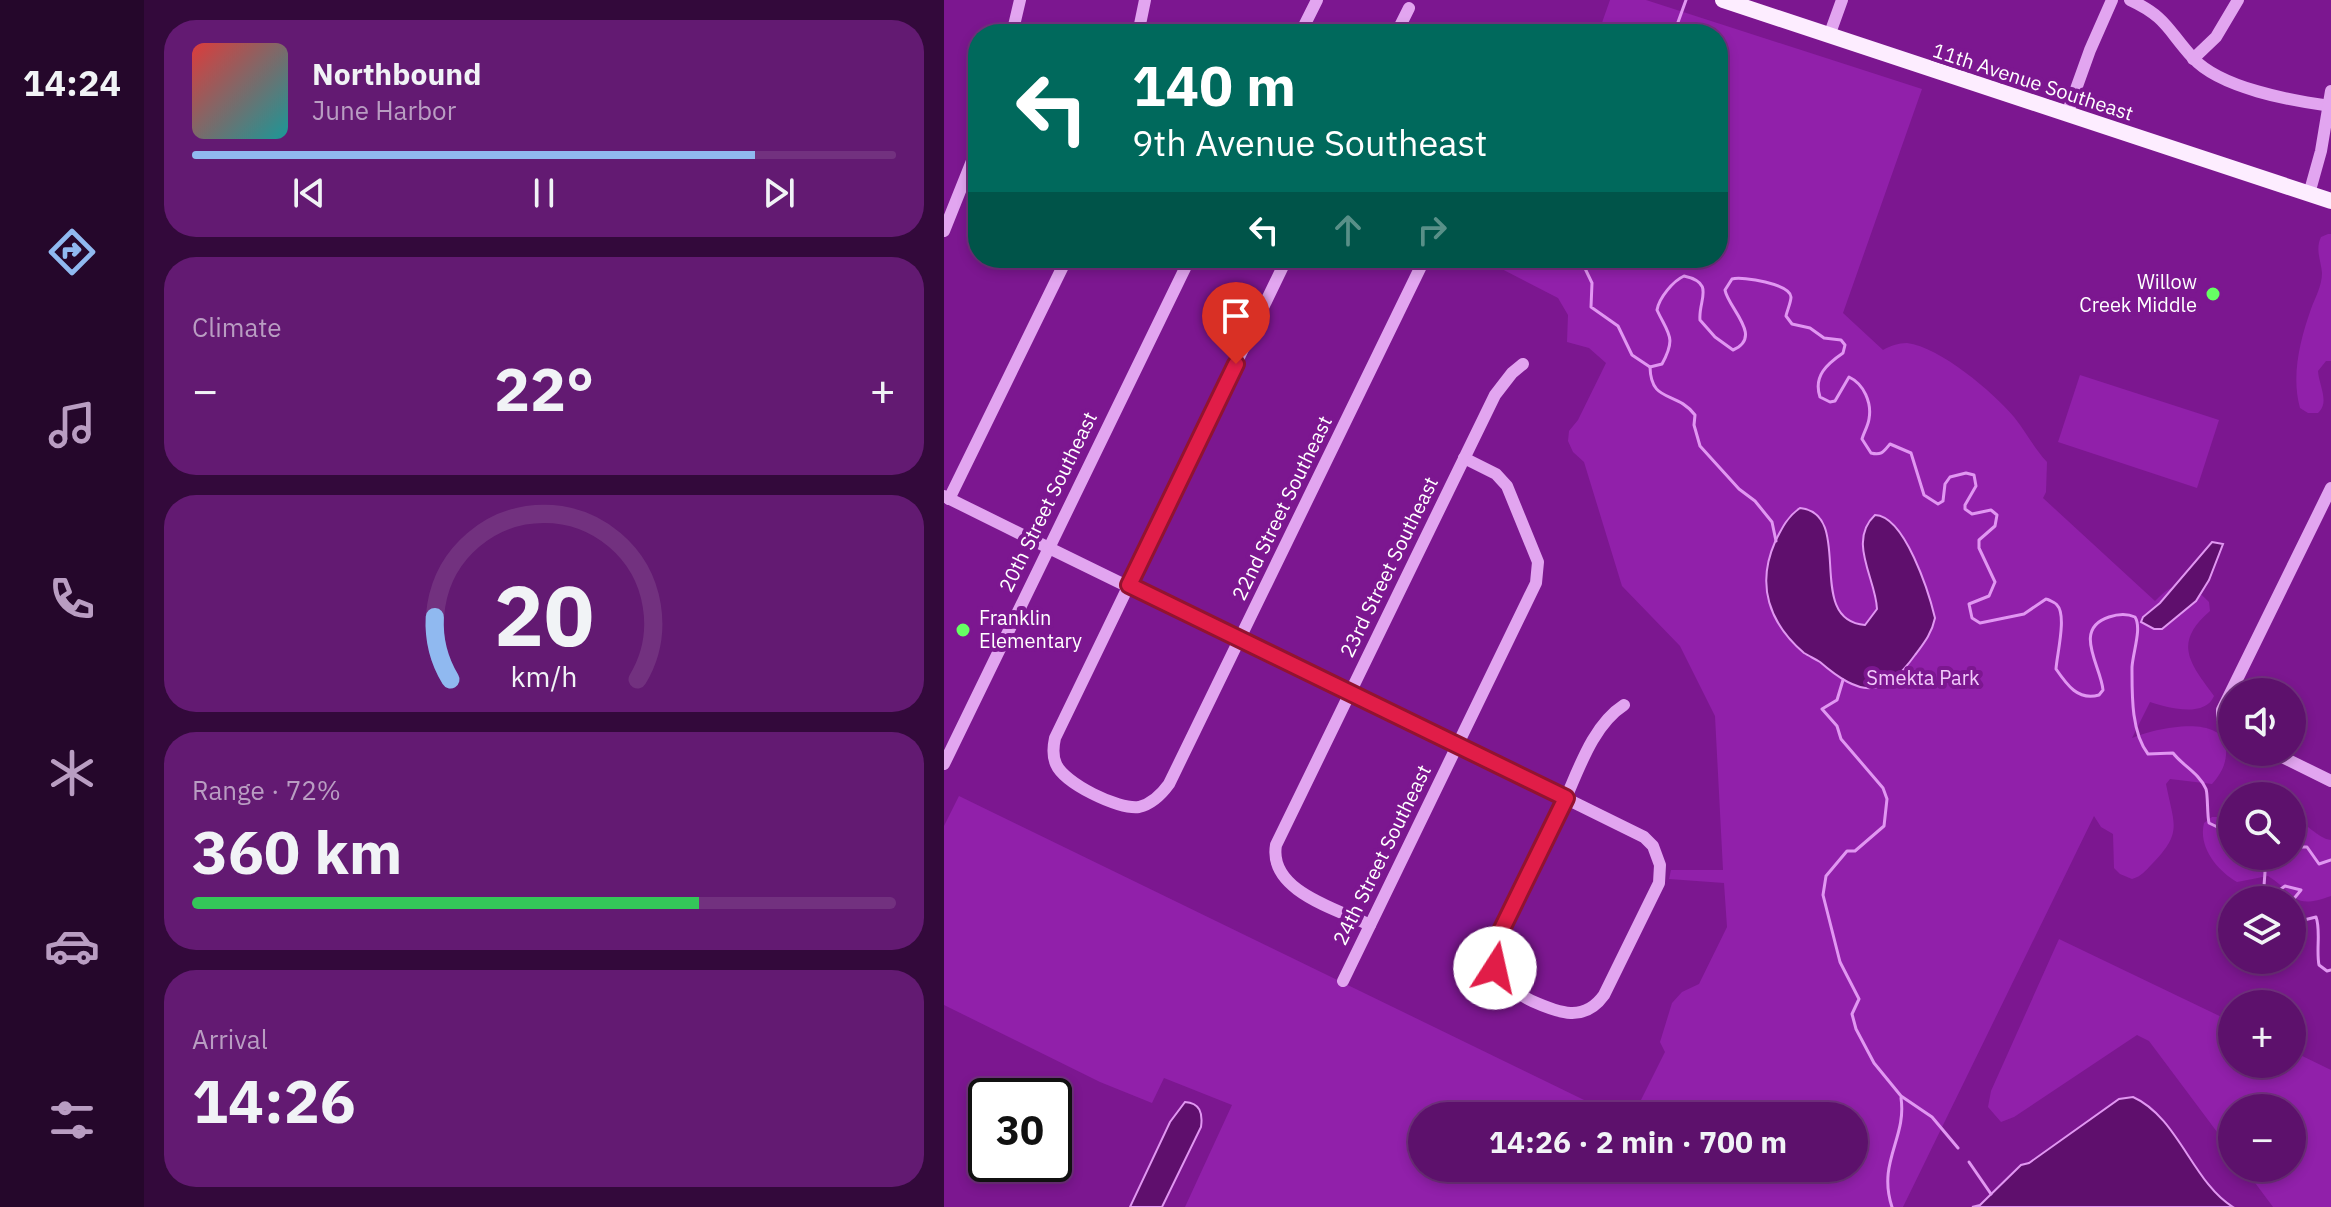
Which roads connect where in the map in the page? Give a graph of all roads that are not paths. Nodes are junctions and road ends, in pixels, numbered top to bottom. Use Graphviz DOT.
graph roads {
  1 [pos="1020,0"];
  2 [pos="1145,0"];
  3 [pos="1317,0"];
  4 [pos="1723,0"];
  5 [pos="1842,0"];
  6 [pos="2112,0"];
  7 [pos="2130,0"];
  8 [pos="2238,0"];
  9 [pos="1409,8"];
  10 [pos="1014,24"];
  11 [pos="1140,24"];
  12 [pos="1305,24"];
  13 [pos="1401,24"];
  14 [pos="1829,36"];
  15 [pos="2193,59"];
  16 [pos="2331,91"];
  17 [pos="2330,106"];
  18 [pos="2067,114"];
  19 [pos="968,171"];
  20 [pos="2309,194"];
  21 [pos="2331,201"];
  22 [pos="944,231"];
  23 [pos="1062,268"];
  24 [pos="1185,268"];
  25 [pos="1282,268"];
  26 [pos="1420,268"];
  27 [pos="1523,364"];
  28 [pos="1464,458"];
  29 [pos="2331,488"];
  30 [pos="947,497"];
  31 [pos="1049,546"];
  32 [pos="1129,585"];
  33 [pos="1240,641"];
  34 [pos="2238,678"];
  35 [pos="1349,694"];
  36 [pos="1624,705"];
  37 [pos="1458,746"];
  38 [pos="945,762"];
  39 [pos="2300,766"];
  40 [pos="2331,781"];
  41 [pos="1566,798"];
  42 [pos="1370,925"];
  43 [pos="1343,981"];
  1 -- 10 [label="street"];
  2 -- 11 [label="street"];
  3 -- 12 [label="street"];
  4 -- 14 [label="main road, 11th Avenue Southeast"];
  5 -- 14 [label="street"];
  6 -- 18 [label="street"];
  7 -- 15 [label="street"];
  8 -- 15 [label="street"];
  9 -- 13 [label="street"];
  14 -- 18 [label="main road, 11th Avenue Southeast"];
  15 -- 17 [label="street"];
  16 -- 17 [label="street"];
  17 -- 20 [label="street"];
  18 -- 20 [label="main road, 11th Avenue Southeast"];
  19 -- 22 [label="street"];
  20 -- 21 [label="main road, 11th Avenue Southeast"];
  23 -- 30 [label="street"];
  24 -- 31 [label="street, 20th Street Southeast"];
  25 -- 32 [label="street, 22nd Street Southeast"];
  26 -- 33 [label="street, 22nd Street Southeast"];
  27 -- 28 [label="street, 23rd Street Southeast"];
  28 -- 35 [label="street, 23rd Street Southeast"];
  28 -- 37 [label="street, 24th Street Southeast"];
  29 -- 34 [label="street"];
  30 -- 31 [label="street"];
  31 -- 32 [label="street"];
  31 -- 38 [label="street, 20th Street Southeast"];
  32 -- 33 [label="street"];
  32 -- 33 [label="street, 22nd Street Southeast"];
  33 -- 35 [label="street"];
  35 -- 37 [label="street"];
  35 -- 42 [label="street, 23rd Street Southeast"];
  36 -- 41 [label="street"];
  37 -- 41 [label="street"];
  37 -- 42 [label="street, 24th Street Southeast"];
  39 -- 40 [label="street"];
  41 -- 41 [label="street"];
  42 -- 43 [label="street, 24th Street Southeast"];
}
